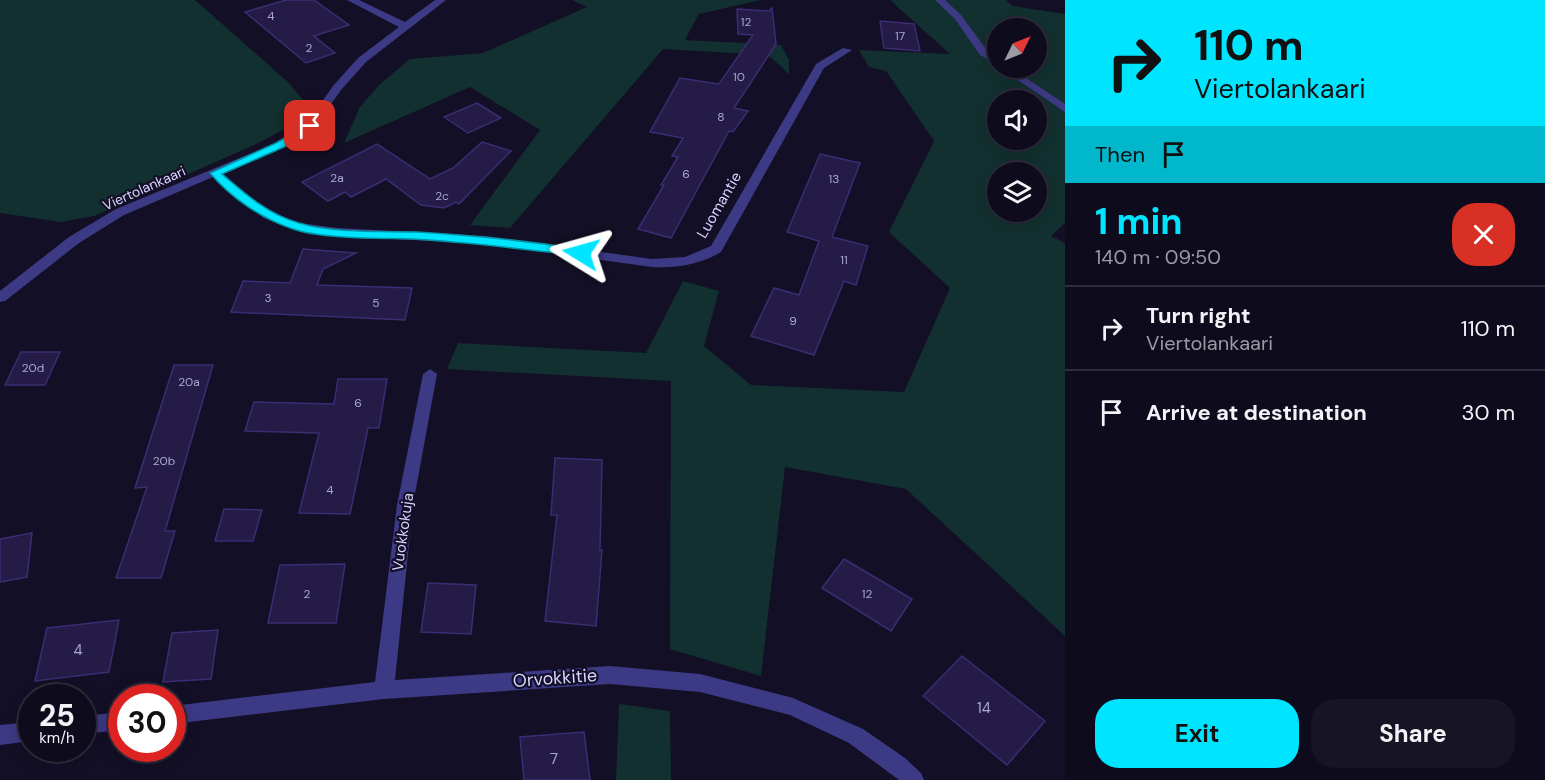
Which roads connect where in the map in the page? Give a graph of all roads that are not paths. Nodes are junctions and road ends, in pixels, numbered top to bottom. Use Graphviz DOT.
graph roads {
  1 [pos="352,0"];
  2 [pos="441,0"];
  3 [pos="940,0"];
  4 [pos="407,27"];
  5 [pos="847,50"];
  6 [pos="987,55"];
  7 [pos="1020,78"];
  8 [pos="1065,109"];
  9 [pos="215,173"];
  10 [pos="0,298"];
  11 [pos="430,375"];
  12 [pos="384,690"];
  13 [pos="186,713"];
  14 [pos="18,733"];
  15 [pos="0,735"];
  16 [pos="914,780"];
  1 -- 4 [label="street"];
  2 -- 4 [label="street, Viertolankaari"];
  3 -- 6 [label="street"];
  4 -- 9 [label="street, Viertolankaari"];
  5 -- 9 [label="street, Luomantie"];
  7 -- 8 [label="street"];
  9 -- 10 [label="street, Viertolankaari"];
  11 -- 12 [label="street, Vuokkokuja"];
  12 -- 13 [label="street, Orvokkitie"];
  12 -- 16 [label="street, Orvokkitie"];
  14 -- 15 [label="street"];
}
